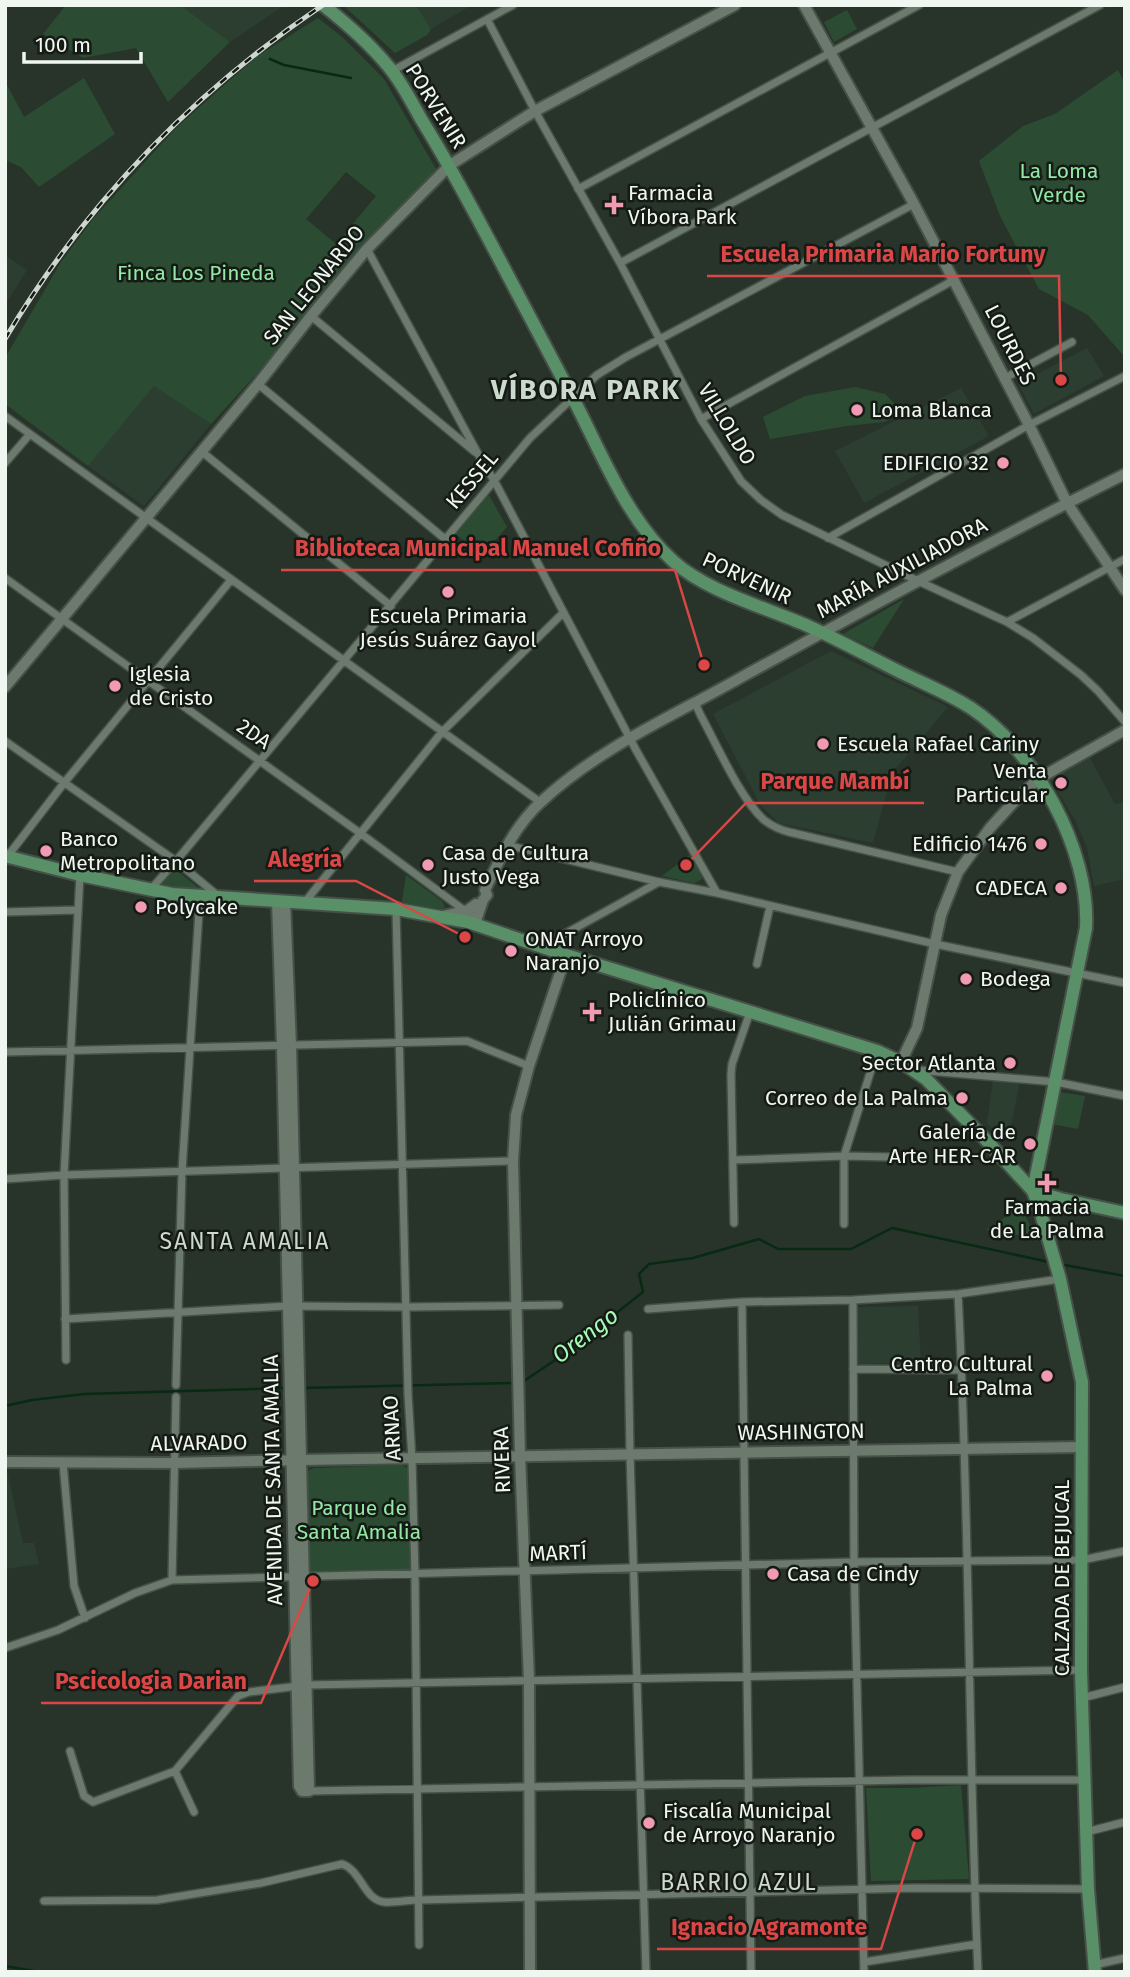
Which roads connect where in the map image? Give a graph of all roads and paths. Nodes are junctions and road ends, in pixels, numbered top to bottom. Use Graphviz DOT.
graph roads {
  1 [pos="513,5"];
  2 [pos="735,5"];
  3 [pos="804,5"];
  4 [pos="919,5"];
  5 [pos="1100,5"];
  6 [pos="326,7"];
  7 [pos="487,19"];
  8 [pos="831,52"];
  9 [pos="391,71"];
  10 [pos="535,111"];
  11 [pos="871,128"];
  12 [pos="450,165"];
  13 [pos="578,189"];
  14 [pos="914,204"];
  15 [pos="367,249"];
  16 [pos="620,263"];
  17 [pos="954,280"];
  18 [pos="311,316"];
  19 [pos="659,339"];
  20 [pos="1072,342"];
  21 [pos="1125,376"];
  22 [pos="1005,378"];
  23 [pos="258,384"];
  24 [pos="572,397"];
  25 [pos="5,415"];
  26 [pos="701,419"];
  27 [pos="1029,425"];
  28 [pos="30,434"];
  29 [pos="201,451"];
  30 [pos="478,454"];
  31 [pos="5,463"];
  32 [pos="1125,474"];
  33 [pos="495,482"];
  34 [pos="1067,503"];
  35 [pos="146,517"];
  36 [pos="828,538"];
  37 [pos="445,539"];
  38 [pos="1125,559"];
  39 [pos="1109,567"];
  40 [pos="5,578"];
  41 [pos="231,580"];
  42 [pos="918,581"];
  43 [pos="1125,590"];
  44 [pos="391,606"];
  45 [pos="563,613"];
  46 [pos="61,619"];
  47 [pos="1007,622"];
  48 [pos="822,633"];
  49 [pos="345,661"];
  50 [pos="147,682"];
  51 [pos="5,687"];
  52 [pos="695,703"];
  53 [pos="1125,722"];
  54 [pos="1125,730"];
  55 [pos="442,732"];
  56 [pos="630,739"];
  57 [pos="5,741"];
  58 [pos="259,761"];
  59 [pos="1038,779"];
  60 [pos="64,783"];
  61 [pos="540,802"];
  62 [pos="360,833"];
  63 [pos="507,845"];
  64 [pos="6,856"];
  65 [pos="176,861"];
  66 [pos="958,872"];
  67 [pos="80,875"];
  68 [pos="659,882"];
  69 [pos="149,890"];
  70 [pos="485,890"];
  71 [pos="717,892"];
  72 [pos="200,896"];
  73 [pos="219,897"];
  74 [pos="281,901"];
  75 [pos="305,902"];
  76 [pos="770,906"];
  77 [pos="396,909"];
  78 [pos="77,910"];
  79 [pos="5,912"];
  80 [pos="471,918"];
  81 [pos="935,944"];
  82 [pos="541,947"];
  83 [pos="566,955"];
  84 [pos="757,964"];
  85 [pos="1078,974"];
  86 [pos="1125,983"];
  87 [pos="750,1013"];
  88 [pos="400,1042"];
  89 [pos="287,1046"];
  90 [pos="191,1048"];
  91 [pos="71,1050"];
  92 [pos="877,1051"];
  93 [pos="5,1052"];
  94 [pos="901,1062"];
  95 [pos="529,1066"];
  96 [pos="915,1070"];
  97 [pos="1056,1082"];
  98 [pos="1125,1096"];
  99 [pos="844,1156"];
  100 [pos="890,1157"];
  101 [pos="733,1160"];
  102 [pos="513,1161"];
  103 [pos="402,1166"];
  104 [pos="290,1168"];
  105 [pos="182,1171"];
  106 [pos="64,1175"];
  107 [pos="5,1180"];
  108 [pos="1033,1191"];
  109 [pos="1061,1199"];
  110 [pos="1125,1213"];
  111 [pos="1044,1222"];
  112 [pos="734,1223"];
  113 [pos="844,1224"];
  114 [pos="1059,1276"];
  115 [pos="958,1294"];
  116 [pos="853,1300"];
  117 [pos="742,1302"];
  118 [pos="516,1305"];
  119 [pos="559,1305"];
  120 [pos="293,1307"];
  121 [pos="406,1307"];
  122 [pos="648,1309"];
  123 [pos="178,1314"];
  124 [pos="65,1319"];
  125 [pos="628,1335"];
  126 [pos="66,1360"];
  127 [pos="853,1370"];
  128 [pos="961,1370"];
  129 [pos="176,1385"];
  130 [pos="176,1397"];
  131 [pos="1082,1447"];
  132 [pos="963,1449"];
  133 [pos="854,1450"];
  134 [pos="744,1452"];
  135 [pos="630,1454"];
  136 [pos="520,1456"];
  137 [pos="412,1459"];
  138 [pos="296,1460"];
  139 [pos="5,1462"];
  140 [pos="174,1463"];
  141 [pos="63,1464"];
  142 [pos="1125,1551"];
  143 [pos="1082,1560"];
  144 [pos="969,1561"];
  145 [pos="855,1562"];
  146 [pos="745,1566"];
  147 [pos="634,1568"];
  148 [pos="526,1572"];
  149 [pos="415,1575"];
  150 [pos="299,1577"];
  151 [pos="172,1580"];
  152 [pos="85,1618"];
  153 [pos="5,1648"];
  154 [pos="1081,1670"];
  155 [pos="970,1673"];
  156 [pos="858,1675"];
  157 [pos="748,1676"];
  158 [pos="637,1679"];
  159 [pos="529,1680"];
  160 [pos="416,1683"];
  161 [pos="302,1685"];
  162 [pos="1125,1687"];
  163 [pos="1082,1698"];
  164 [pos="70,1751"];
  165 [pos="175,1771"];
  166 [pos="972,1780"];
  167 [pos="1084,1780"];
  168 [pos="859,1781"];
  169 [pos="748,1783"];
  170 [pos="639,1785"];
  171 [pos="530,1787"];
  172 [pos="418,1789"];
  173 [pos="309,1791"];
  174 [pos="194,1812"];
  175 [pos="1125,1822"];
  176 [pos="1086,1832"];
  177 [pos="975,1888"];
  178 [pos="862,1889"];
  179 [pos="1088,1889"];
  180 [pos="750,1893"];
  181 [pos="644,1895"];
  182 [pos="531,1898"];
  183 [pos="419,1900"];
  184 [pos="44,1901"];
  185 [pos="977,1944"];
  186 [pos="419,1945"];
  187 [pos="1125,1958"];
  188 [pos="864,1962"];
  189 [pos="1095,1969"];
  190 [pos="530,1972"];
  191 [pos="646,1972"];
  192 [pos="751,1972"];
  193 [pos="864,1972"];
  194 [pos="978,1972"];
  1 -- 7 [label="street"];
  2 -- 10 [label="street, SAN LEONARDO"];
  3 -- 8 [label="street, LOURDES"];
  4 -- 8 [label="street"];
  5 -- 11 [label="street"];
  6 -- 9 [label="main road, PORVENIR"];
  7 -- 9 [label="street"];
  7 -- 10 [label="street, VILLOLDO"];
  8 -- 11 [label="street, LOURDES"];
  8 -- 13 [label="street"];
  9 -- 12 [label="main road, PORVENIR"];
  10 -- 12 [label="street, SAN LEONARDO"];
  10 -- 13 [label="street, VILLOLDO"];
  11 -- 14 [label="street, LOURDES"];
  11 -- 16 [label="street"];
  12 -- 15 [label="street, SAN LEONARDO"];
  12 -- 24 [label="main road, PORVENIR"];
  13 -- 16 [label="street, VILLOLDO"];
  14 -- 17 [label="street, LOURDES"];
  14 -- 19 [label="street, KESSEL"];
  15 -- 18 [label="street, SAN LEONARDO"];
  15 -- 30 [label="street"];
  16 -- 19 [label="street, VILLOLDO"];
  17 -- 22 [label="street, LOURDES"];
  17 -- 26 [label="street"];
  18 -- 23 [label="street, SAN LEONARDO"];
  18 -- 30 [label="street"];
  19 -- 24 [label="street, KESSEL"];
  19 -- 26 [label="street, VILLOLDO"];
  20 -- 22 [label="street"];
  21 -- 27 [label="street"];
  22 -- 27 [label="street, LOURDES"];
  23 -- 29 [label="street, SAN LEONARDO"];
  23 -- 37 [label="street"];
  24 -- 33 [label="street, KESSEL"];
  24 -- 48 [label="main road, PORVENIR"];
  25 -- 28 [label="street"];
  26 -- 36 [label="street, VILLOLDO"];
  27 -- 34 [label="street, LOURDES"];
  27 -- 36 [label="street"];
  28 -- 31 [label="street"];
  28 -- 35 [label="street"];
  29 -- 35 [label="street, SAN LEONARDO"];
  29 -- 44 [label="street"];
  30 -- 33 [label="street"];
  32 -- 34 [label="street, MARÍA AUXILIADORA"];
  33 -- 37 [label="street, KESSEL"];
  33 -- 45 [label="street"];
  34 -- 39 [label="street, LOURDES"];
  34 -- 42 [label="street, MARÍA AUXILIADORA"];
  35 -- 41 [label="street"];
  35 -- 46 [label="street, SAN LEONARDO"];
  36 -- 42 [label="street, VILLOLDO"];
  37 -- 44 [label="street, KESSEL"];
  38 -- 39 [label="street"];
  39 -- 43 [label="street, LOURDES"];
  39 -- 47 [label="street"];
  40 -- 46 [label="street, 2DA"];
  41 -- 49 [label="street"];
  41 -- 50 [label="street"];
  42 -- 47 [label="street, VILLOLDO"];
  42 -- 48 [label="street, MARÍA AUXILIADORA"];
  44 -- 49 [label="street, KESSEL"];
  45 -- 55 [label="street"];
  45 -- 56 [label="street"];
  46 -- 50 [label="street, 2DA"];
  46 -- 51 [label="street, SAN LEONARDO"];
  47 -- 53 [label="street, VILLOLDO"];
  48 -- 52 [label="street, MARÍA AUXILIADORA"];
  48 -- 59 [label="main road, PORVENIR"];
  49 -- 55 [label="street"];
  49 -- 58 [label="street, KESSEL"];
  50 -- 58 [label="street, 2DA"];
  50 -- 60 [label="street"];
  52 -- 56 [label="street, MARÍA AUXILIADORA"];
  52 -- 66 [label="street"];
  54 -- 59 [label="street"];
  55 -- 61 [label="street"];
  55 -- 62 [label="street"];
  56 -- 61 [label="street, MARÍA AUXILIADORA"];
  56 -- 71 [label="street"];
  57 -- 60 [label="street"];
  58 -- 62 [label="street, 2DA"];
  58 -- 65 [label="street, KESSEL"];
  59 -- 66 [label="street"];
  59 -- 85 [label="main road, PORVENIR"];
  60 -- 64 [label="street"];
  60 -- 65 [label="street"];
  61 -- 63 [label="street, MARÍA AUXILIADORA"];
  62 -- 75 [label="street"];
  62 -- 80 [label="street, 2DA"];
  63 -- 68 [label="street"];
  63 -- 70 [label="street, MARÍA AUXILIADORA"];
  64 -- 67 [label="main road"];
  65 -- 69 [label="street, KESSEL"];
  65 -- 73 [label="street"];
  66 -- 81 [label="street"];
  67 -- 69 [label="main road"];
  67 -- 78 [label="street"];
  68 -- 71 [label="street"];
  68 -- 82 [label="street"];
  69 -- 72 [label="main road"];
  70 -- 80 [label="street, MARÍA AUXILIADORA"];
  70 -- 80 [label="street, MARÍA AUXILIADORA"];
  71 -- 76 [label="street"];
  72 -- 73 [label="main road"];
  72 -- 90 [label="street"];
  73 -- 74 [label="main road"];
  74 -- 75 [label="main road"];
  74 -- 89 [label="street, AVENIDA DE SANTA AMALIA"];
  75 -- 77 [label="main road"];
  76 -- 81 [label="street"];
  76 -- 84 [label="street"];
  77 -- 80 [label="main road"];
  77 -- 88 [label="street, ARNAO"];
  78 -- 79 [label="street"];
  78 -- 91 [label="street"];
  80 -- 82 [label="main road"];
  81 -- 85 [label="street"];
  81 -- 94 [label="street"];
  82 -- 83 [label="main road"];
  83 -- 87 [label="main road"];
  83 -- 95 [label="street, RIVERA"];
  85 -- 86 [label="street"];
  85 -- 97 [label="main road, PORVENIR"];
  87 -- 92 [label="main road"];
  87 -- 101 [label="street"];
  88 -- 89 [label="street"];
  88 -- 95 [label="street"];
  88 -- 103 [label="street, ARNAO"];
  89 -- 90 [label="street"];
  89 -- 104 [label="street, AVENIDA DE SANTA AMALIA"];
  90 -- 91 [label="street"];
  90 -- 105 [label="street"];
  91 -- 93 [label="street"];
  91 -- 106 [label="street"];
  92 -- 94 [label="main road"];
  92 -- 99 [label="street"];
  94 -- 96 [label="main road"];
  95 -- 102 [label="street, RIVERA"];
  96 -- 97 [label="street"];
  96 -- 108 [label="main road"];
  97 -- 98 [label="street"];
  97 -- 108 [label="main road, PORVENIR"];
  99 -- 100 [label="street"];
  99 -- 101 [label="street"];
  99 -- 113 [label="street"];
  101 -- 112 [label="street"];
  102 -- 103 [label="street"];
  102 -- 118 [label="street, RIVERA"];
  103 -- 104 [label="street"];
  103 -- 121 [label="street, ARNAO"];
  104 -- 105 [label="street"];
  104 -- 120 [label="street, AVENIDA DE SANTA AMALIA"];
  105 -- 106 [label="street"];
  105 -- 123 [label="street"];
  106 -- 107 [label="street"];
  106 -- 124 [label="street"];
  108 -- 109 [label="main road"];
  108 -- 111 [label="main road, CALZADA DE BEJUCAL"];
  109 -- 110 [label="main road"];
  109 -- 111 [label="main road"];
  111 -- 114 [label="main road, CALZADA DE BEJUCAL"];
  114 -- 115 [label="street"];
  114 -- 131 [label="main road, CALZADA DE BEJUCAL"];
  115 -- 116 [label="street"];
  115 -- 128 [label="street"];
  116 -- 117 [label="street"];
  116 -- 127 [label="street"];
  117 -- 122 [label="street"];
  117 -- 134 [label="street"];
  118 -- 119 [label="street"];
  118 -- 121 [label="street"];
  118 -- 136 [label="street, RIVERA"];
  120 -- 121 [label="street"];
  120 -- 123 [label="street"];
  120 -- 138 [label="street, AVENIDA DE SANTA AMALIA"];
  121 -- 137 [label="street, ARNAO"];
  123 -- 124 [label="street"];
  123 -- 129 [label="street"];
  124 -- 126 [label="street"];
  125 -- 135 [label="street"];
  127 -- 128 [label="street"];
  127 -- 133 [label="street"];
  128 -- 132 [label="street"];
  130 -- 140 [label="street"];
  131 -- 132 [label="street, WASHINGTON"];
  131 -- 143 [label="main road, CALZADA DE BEJUCAL"];
  132 -- 133 [label="street, WASHINGTON"];
  132 -- 144 [label="street"];
  133 -- 134 [label="street, WASHINGTON"];
  133 -- 145 [label="street"];
  134 -- 135 [label="street, WASHINGTON"];
  134 -- 146 [label="street"];
  135 -- 136 [label="street, WASHINGTON"];
  135 -- 147 [label="street"];
  136 -- 137 [label="street, ALVARADO"];
  136 -- 148 [label="street, RIVERA"];
  137 -- 138 [label="street, ALVARADO"];
  137 -- 149 [label="street, ARNAO"];
  138 -- 140 [label="street, ALVARADO"];
  138 -- 150 [label="street, AVENIDA DE SANTA AMALIA"];
  139 -- 141 [label="street, ALVARADO"];
  140 -- 141 [label="street, ALVARADO"];
  140 -- 151 [label="street"];
  141 -- 152 [label="street"];
  142 -- 143 [label="street, MARTÍ"];
  143 -- 144 [label="street, MARTÍ"];
  143 -- 154 [label="main road, CALZADA DE BEJUCAL"];
  144 -- 145 [label="street, MARTÍ"];
  144 -- 155 [label="street"];
  145 -- 146 [label="street, MARTÍ"];
  145 -- 156 [label="street"];
  146 -- 147 [label="street, MARTÍ"];
  146 -- 157 [label="street"];
  147 -- 148 [label="street, MARTÍ"];
  147 -- 158 [label="street"];
  148 -- 149 [label="street, MARTÍ"];
  148 -- 159 [label="street, RIVERA"];
  149 -- 150 [label="street, MARTÍ"];
  149 -- 160 [label="street, ARNAO"];
  150 -- 151 [label="street, MARTÍ"];
  150 -- 161 [label="street, AVENIDA DE SANTA AMALIA"];
  151 -- 152 [label="street, MARTÍ"];
  152 -- 153 [label="street, MARTÍ"];
  154 -- 155 [label="street"];
  154 -- 163 [label="main road, CALZADA DE BEJUCAL"];
  155 -- 156 [label="street"];
  155 -- 166 [label="street"];
  156 -- 157 [label="street"];
  156 -- 168 [label="street"];
  157 -- 158 [label="street"];
  157 -- 169 [label="street"];
  158 -- 159 [label="street"];
  158 -- 170 [label="street"];
  159 -- 160 [label="street"];
  159 -- 171 [label="street, RIVERA"];
  160 -- 161 [label="street"];
  160 -- 172 [label="street, ARNAO"];
  161 -- 165 [label="street"];
  161 -- 173 [label="street, AVENIDA DE SANTA AMALIA"];
  162 -- 163 [label="street"];
  163 -- 167 [label="main road, CALZADA DE BEJUCAL"];
  164 -- 165 [label="street"];
  165 -- 174 [label="street"];
  166 -- 167 [label="street"];
  166 -- 168 [label="street"];
  166 -- 177 [label="street"];
  167 -- 176 [label="main road, CALZADA DE BEJUCAL"];
  168 -- 169 [label="street"];
  168 -- 178 [label="street"];
  169 -- 170 [label="street"];
  169 -- 180 [label="street"];
  170 -- 171 [label="street"];
  170 -- 181 [label="street"];
  171 -- 172 [label="street"];
  171 -- 182 [label="street, RIVERA"];
  172 -- 173 [label="street"];
  172 -- 183 [label="street, ARNAO"];
  175 -- 176 [label="street"];
  176 -- 179 [label="main road, CALZADA DE BEJUCAL"];
  177 -- 178 [label="street"];
  177 -- 179 [label="street"];
  177 -- 185 [label="street"];
  178 -- 180 [label="street"];
  178 -- 188 [label="street"];
  179 -- 189 [label="main road, CALZADA DE BEJUCAL"];
  180 -- 181 [label="street"];
  180 -- 192 [label="street"];
  181 -- 182 [label="street"];
  181 -- 191 [label="street"];
  182 -- 183 [label="street"];
  182 -- 190 [label="street, RIVERA"];
  183 -- 184 [label="street"];
  183 -- 186 [label="street, ARNAO"];
  185 -- 188 [label="street"];
  185 -- 194 [label="street"];
  187 -- 189 [label="street"];
  188 -- 193 [label="street"];
}
